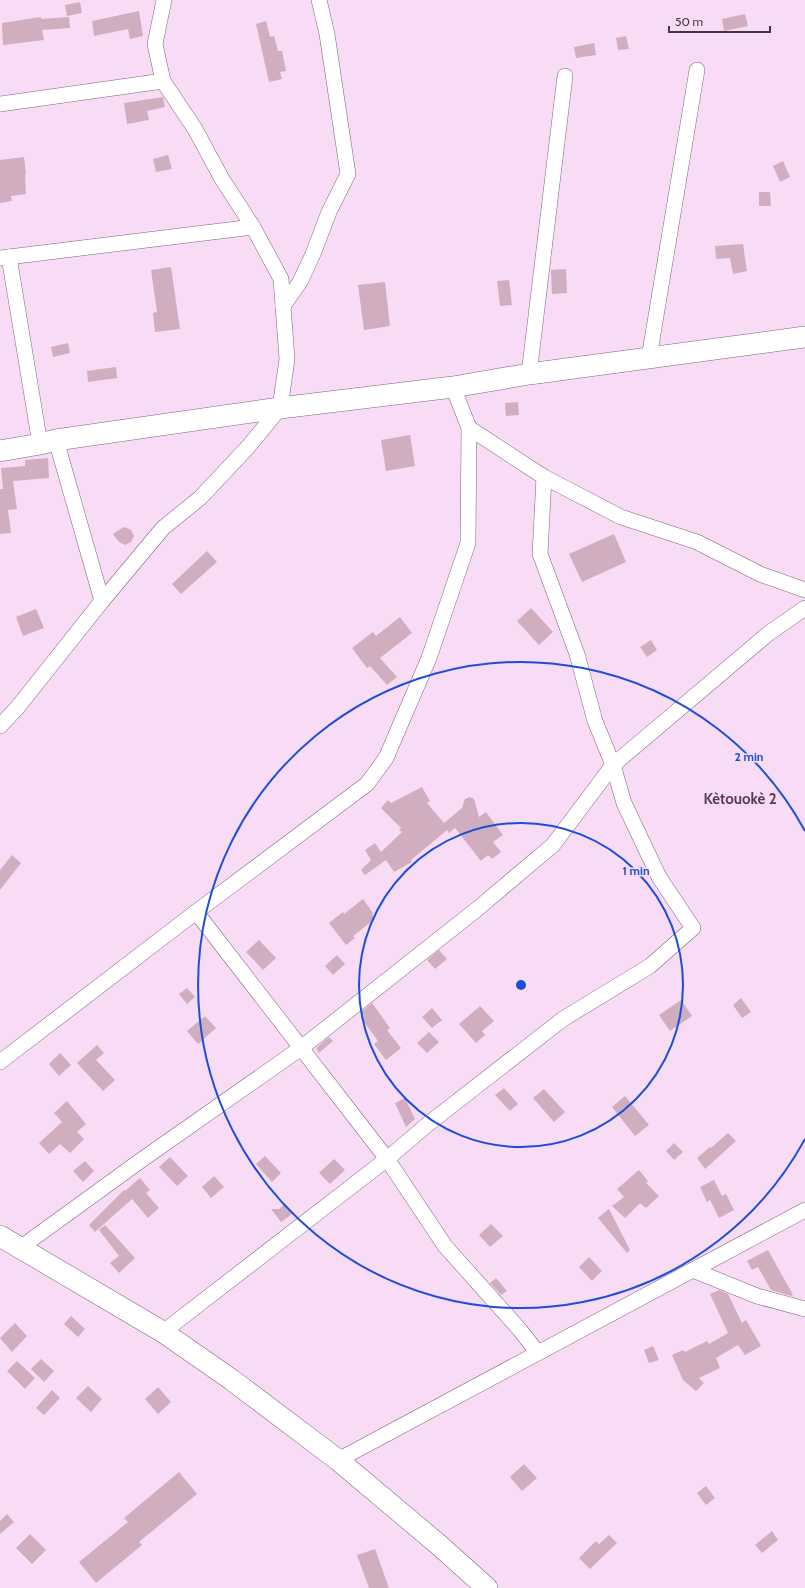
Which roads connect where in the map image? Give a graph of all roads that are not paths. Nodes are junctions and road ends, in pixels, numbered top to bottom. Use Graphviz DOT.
graph roads {
  1 [pos="164,0"];
  2 [pos="319,0"];
  3 [pos="697,70"];
  4 [pos="565,76"];
  5 [pos="163,81"];
  6 [pos="0,104"];
  7 [pos="253,227"];
  8 [pos="5,257"];
  9 [pos="283,306"];
  10 [pos="805,337"];
  11 [pos="649,358"];
  12 [pos="529,374"];
  13 [pos="453,387"];
  14 [pos="280,408"];
  15 [pos="469,428"];
  16 [pos="48,442"];
  17 [pos="0,451"];
  18 [pos="544,477"];
  19 [pos="805,590"];
  20 [pos="102,601"];
  21 [pos="805,608"];
  22 [pos="0,726"];
  23 [pos="613,765"];
  24 [pos="196,912"];
  25 [pos="301,1048"];
  26 [pos="0,1062"];
  27 [pos="387,1159"];
  28 [pos="805,1210"];
  29 [pos="0,1236"];
  30 [pos="20,1248"];
  31 [pos="694,1270"];
  32 [pos="805,1309"];
  33 [pos="163,1332"];
  34 [pos="538,1353"];
  35 [pos="338,1460"];
  36 [pos="487,1588"];
  1 -- 5 [label="street"];
  2 -- 9 [label="street"];
  3 -- 11 [label="street"];
  4 -- 12 [label="street"];
  5 -- 6 [label="street"];
  5 -- 7 [label="street"];
  7 -- 8 [label="street"];
  7 -- 9 [label="street"];
  8 -- 16 [label="street"];
  9 -- 14 [label="street"];
  10 -- 11 [label="main road"];
  11 -- 12 [label="main road"];
  12 -- 13 [label="main road"];
  13 -- 14 [label="main road"];
  13 -- 15 [label="street"];
  14 -- 16 [label="main road"];
  14 -- 20 [label="street"];
  15 -- 18 [label="street"];
  15 -- 24 [label="street"];
  16 -- 17 [label="main road"];
  16 -- 20 [label="street"];
  18 -- 19 [label="street"];
  18 -- 23 [label="street"];
  20 -- 22 [label="street"];
  21 -- 23 [label="street"];
  23 -- 25 [label="street"];
  23 -- 27 [label="street"];
  24 -- 25 [label="street"];
  24 -- 26 [label="street"];
  25 -- 27 [label="street"];
  25 -- 30 [label="street"];
  27 -- 33 [label="street"];
  27 -- 34 [label="street"];
  28 -- 31 [label="street"];
  29 -- 30 [label="main road"];
  30 -- 33 [label="main road"];
  31 -- 32 [label="street"];
  31 -- 34 [label="street"];
  33 -- 35 [label="main road"];
  34 -- 35 [label="street"];
  35 -- 36 [label="main road"];
}
